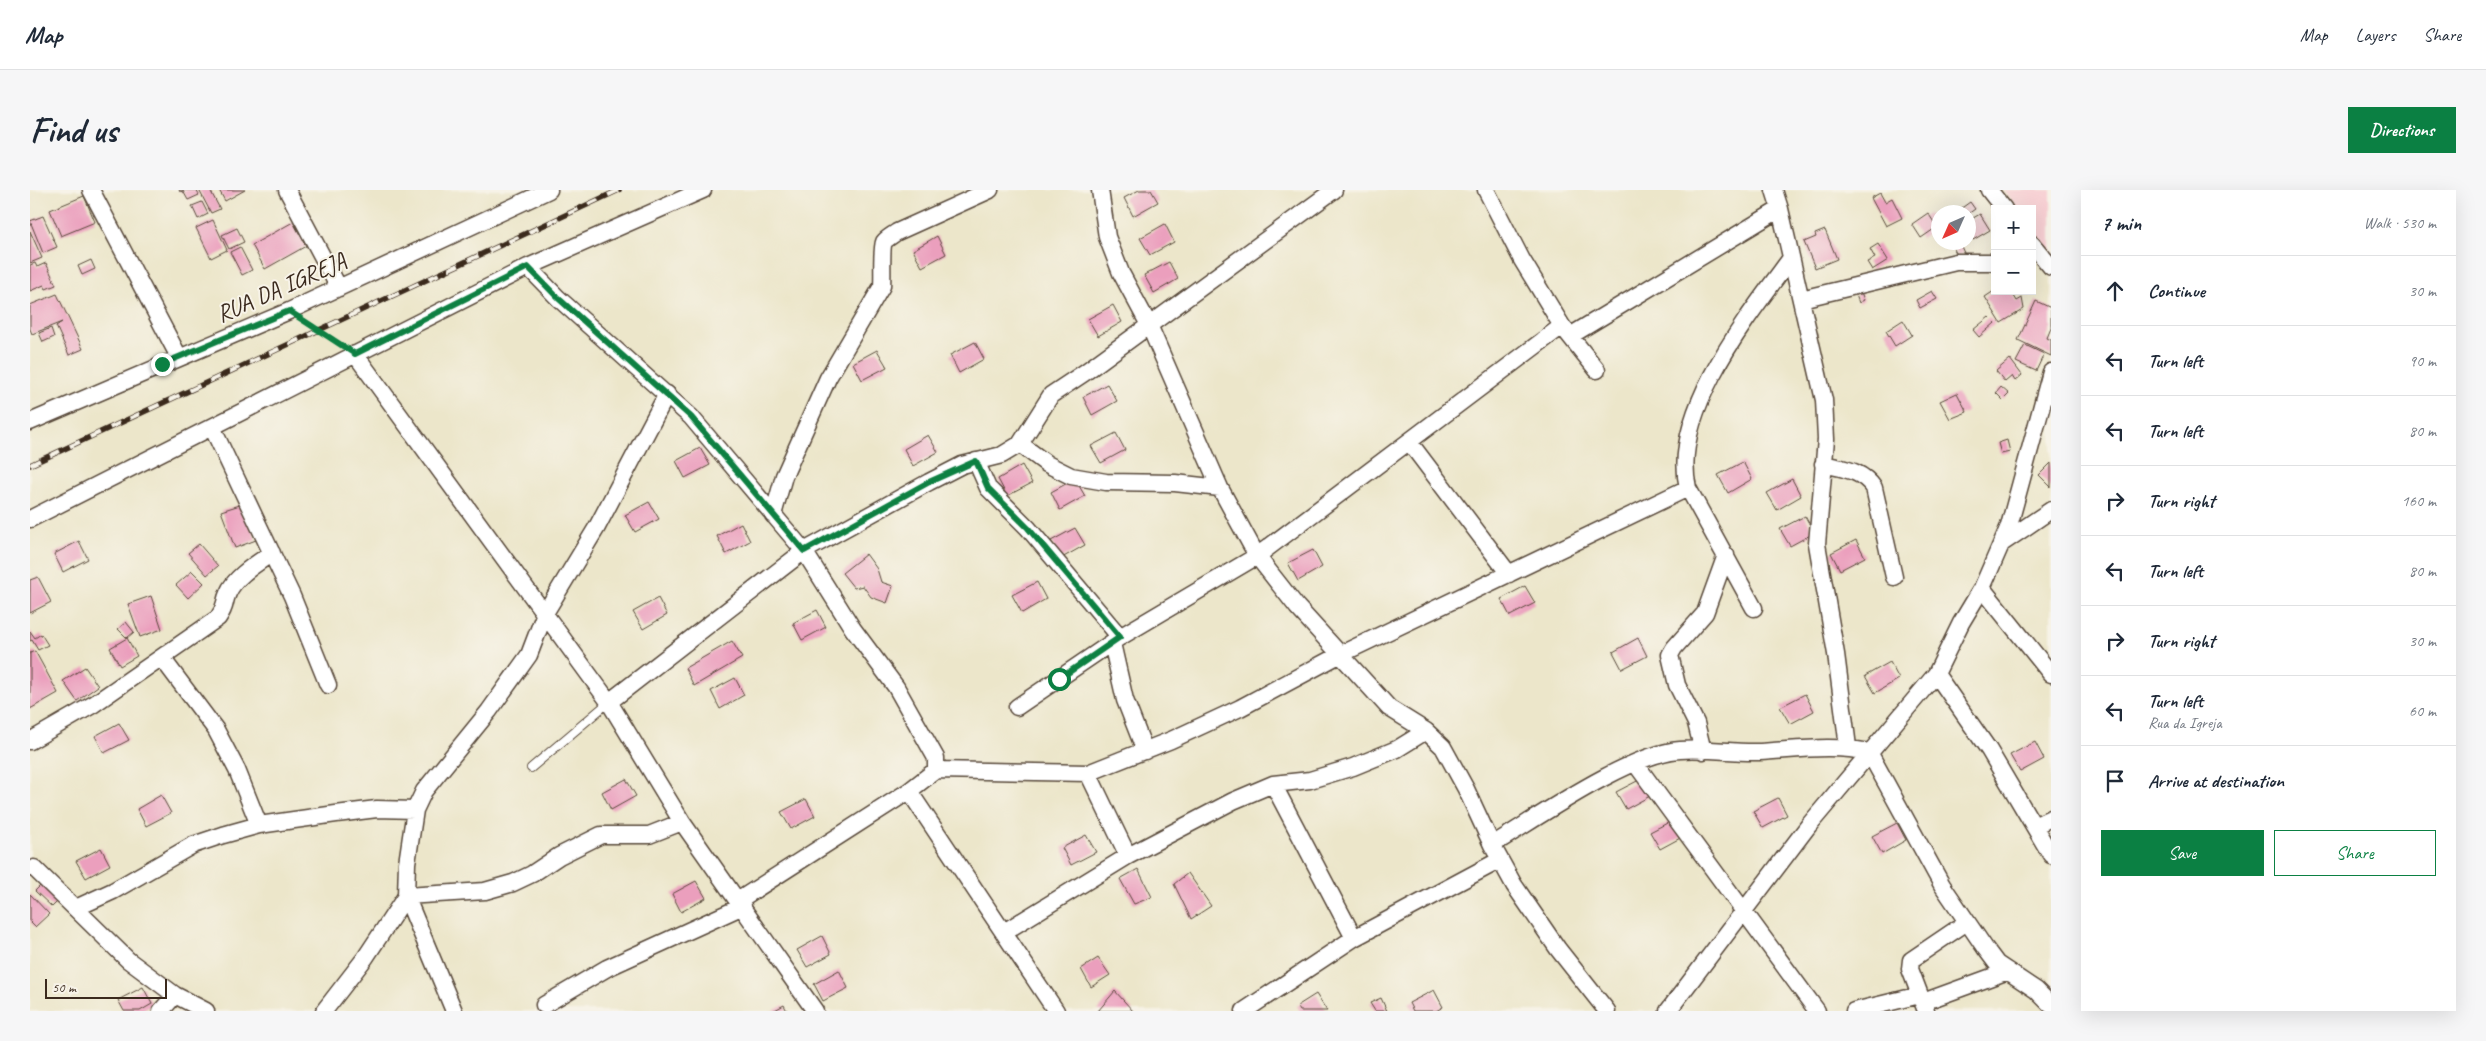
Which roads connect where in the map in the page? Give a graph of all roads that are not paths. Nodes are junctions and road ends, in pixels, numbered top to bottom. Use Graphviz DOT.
graph roads {
  1 [pos="91,190"];
  2 [pos="287,190"];
  3 [pos="550,190"];
  4 [pos="703,190"];
  5 [pos="990,190"];
  6 [pos="1334,190"];
  7 [pos="1486,190"];
  8 [pos="1774,190"];
  9 [pos="1990,190"];
  10 [pos="1104,192"];
  11 [pos="2001,205"];
  12 [pos="1780,208"];
  13 [pos="2036,250"];
  14 [pos="1791,258"];
  15 [pos="2042,261"];
  16 [pos="1991,262"];
  17 [pos="528,267"];
  18 [pos="339,288"];
  19 [pos="1801,299"];
  20 [pos="1149,324"];
  21 [pos="1566,331"];
  22 [pos="355,354"];
  23 [pos="179,357"];
  24 [pos="1597,370"];
  25 [pos="2051,372"];
  26 [pos="667,394"];
  27 [pos="30,422"];
  28 [pos="212,427"];
  29 [pos="1410,442"];
  30 [pos="1020,444"];
  31 [pos="976,461"];
  32 [pos="1823,464"];
  33 [pos="1220,488"];
  34 [pos="1688,488"];
  35 [pos="2051,510"];
  36 [pos="773,515"];
  37 [pos="30,519"];
  38 [pos="1999,545"];
  39 [pos="804,551"];
  40 [pos="272,553"];
  41 [pos="1726,555"];
  42 [pos="1256,556"];
  43 [pos="1509,574"];
  44 [pos="1894,577"];
  45 [pos="1982,588"];
  46 [pos="1754,608"];
  47 [pos="546,612"];
  48 [pos="1116,640"];
  49 [pos="1340,655"];
  50 [pos="2046,657"];
  51 [pos="162,658"];
  52 [pos="1936,674"];
  53 [pos="2051,674"];
  54 [pos="328,685"];
  55 [pos="609,702"];
  56 [pos="1017,707"];
  57 [pos="1426,731"];
  58 [pos="30,741"];
  59 [pos="1848,748"];
  60 [pos="1144,751"];
  61 [pos="1703,751"];
  62 [pos="1869,752"];
  63 [pos="1635,763"];
  64 [pos="531,768"];
  65 [pos="936,770"];
  66 [pos="1088,773"];
  67 [pos="1274,784"];
  68 [pos="909,791"];
  69 [pos="415,810"];
  70 [pos="2051,818"];
  71 [pos="682,822"];
  72 [pos="259,825"];
  73 [pos="2034,826"];
  74 [pos="1492,845"];
  75 [pos="2051,855"];
  76 [pos="1128,856"];
  77 [pos="1500,860"];
  78 [pos="34,868"];
  79 [pos="406,896"];
  80 [pos="741,903"];
  81 [pos="76,908"];
  82 [pos="1744,911"];
  83 [pos="1968,922"];
  84 [pos="1004,932"];
  85 [pos="1354,938"];
  86 [pos="2008,971"];
  87 [pos="175,995"];
  88 [pos="1923,1003"];
  89 [pos="544,1005"];
  90 [pos="2051,1005"];
  91 [pos="162,1011"];
  92 [pos="206,1011"];
  93 [pos="324,1011"];
  94 [pos="454,1011"];
  95 [pos="816,1011"];
  96 [pos="1056,1011"];
  97 [pos="1244,1011"];
  98 [pos="1607,1011"];
  99 [pos="1668,1011"];
  100 [pos="1816,1011"];
  101 [pos="1854,1011"];
  1 -- 23 [label="street"];
  2 -- 18 [label="street"];
  3 -- 18 [label="street, RUA DA IGREJA"];
  4 -- 17 [label="street"];
  5 -- 36 [label="street"];
  6 -- 20 [label="street"];
  7 -- 21 [label="street"];
  8 -- 12 [label="street"];
  9 -- 11 [label="street"];
  10 -- 20 [label="street"];
  12 -- 14 [label="street"];
  12 -- 21 [label="street"];
  13 -- 15 [label="street"];
  14 -- 19 [label="street"];
  14 -- 34 [label="street"];
  16 -- 19 [label="street"];
  17 -- 22 [label="street"];
  17 -- 26 [label="street"];
  18 -- 23 [label="street, RUA DA IGREJA"];
  19 -- 32 [label="street"];
  20 -- 30 [label="street"];
  20 -- 33 [label="street"];
  21 -- 24 [label="street"];
  21 -- 29 [label="street"];
  22 -- 28 [label="street"];
  22 -- 47 [label="street"];
  23 -- 27 [label="street, RUA DA IGREJA"];
  25 -- 38 [label="street"];
  26 -- 36 [label="street"];
  26 -- 47 [label="street"];
  28 -- 37 [label="street"];
  28 -- 40 [label="street"];
  29 -- 42 [label="street"];
  29 -- 43 [label="street"];
  30 -- 31 [label="street"];
  30 -- 33 [label="street"];
  31 -- 39 [label="street"];
  31 -- 48 [label="street"];
  32 -- 44 [label="street"];
  32 -- 59 [label="street"];
  33 -- 42 [label="street"];
  34 -- 41 [label="street"];
  34 -- 43 [label="street"];
  35 -- 38 [label="street"];
  36 -- 39 [label="street"];
  38 -- 45 [label="street"];
  39 -- 55 [label="street"];
  39 -- 65 [label="street"];
  40 -- 51 [label="street"];
  40 -- 54 [label="street"];
  41 -- 46 [label="street"];
  41 -- 61 [label="street"];
  42 -- 48 [label="street"];
  42 -- 49 [label="street"];
  43 -- 49 [label="street"];
  45 -- 50 [label="street"];
  45 -- 52 [label="street"];
  47 -- 55 [label="street"];
  47 -- 69 [label="street"];
  48 -- 56 [label="street"];
  48 -- 60 [label="street"];
  49 -- 57 [label="street"];
  49 -- 60 [label="street"];
  50 -- 53 [label="street"];
  51 -- 58 [label="street"];
  51 -- 72 [label="street"];
  52 -- 62 [label="street"];
  52 -- 73 [label="street"];
  55 -- 64 [label="lane"];
  55 -- 71 [label="street"];
  57 -- 67 [label="street"];
  57 -- 74 [label="street"];
  59 -- 61 [label="street"];
  59 -- 62 [label="street"];
  60 -- 66 [label="street"];
  61 -- 63 [label="street"];
  62 -- 82 [label="street"];
  62 -- 83 [label="street"];
  63 -- 74 [label="street"];
  63 -- 82 [label="street"];
  65 -- 66 [label="street"];
  65 -- 68 [label="street"];
  66 -- 76 [label="street"];
  67 -- 76 [label="street"];
  67 -- 85 [label="street"];
  68 -- 80 [label="street"];
  68 -- 84 [label="street"];
  69 -- 72 [label="street"];
  69 -- 79 [label="street"];
  70 -- 73 [label="street"];
  71 -- 79 [label="street"];
  71 -- 80 [label="street"];
  72 -- 81 [label="street"];
  73 -- 75 [label="street"];
  74 -- 77 [label="street"];
  76 -- 84 [label="street"];
  77 -- 85 [label="street"];
  77 -- 98 [label="street"];
  78 -- 81 [label="street"];
  79 -- 93 [label="street"];
  79 -- 94 [label="street"];
  80 -- 89 [label="street"];
  80 -- 95 [label="street"];
  81 -- 87 [label="street"];
  82 -- 99 [label="street"];
  82 -- 100 [label="street"];
  83 -- 86 [label="street"];
  83 -- 88 [label="street"];
  84 -- 96 [label="street"];
  85 -- 97 [label="street"];
  86 -- 88 [label="street"];
  86 -- 90 [label="street"];
  87 -- 91 [label="street"];
  87 -- 92 [label="street"];
  88 -- 101 [label="street"];
}
